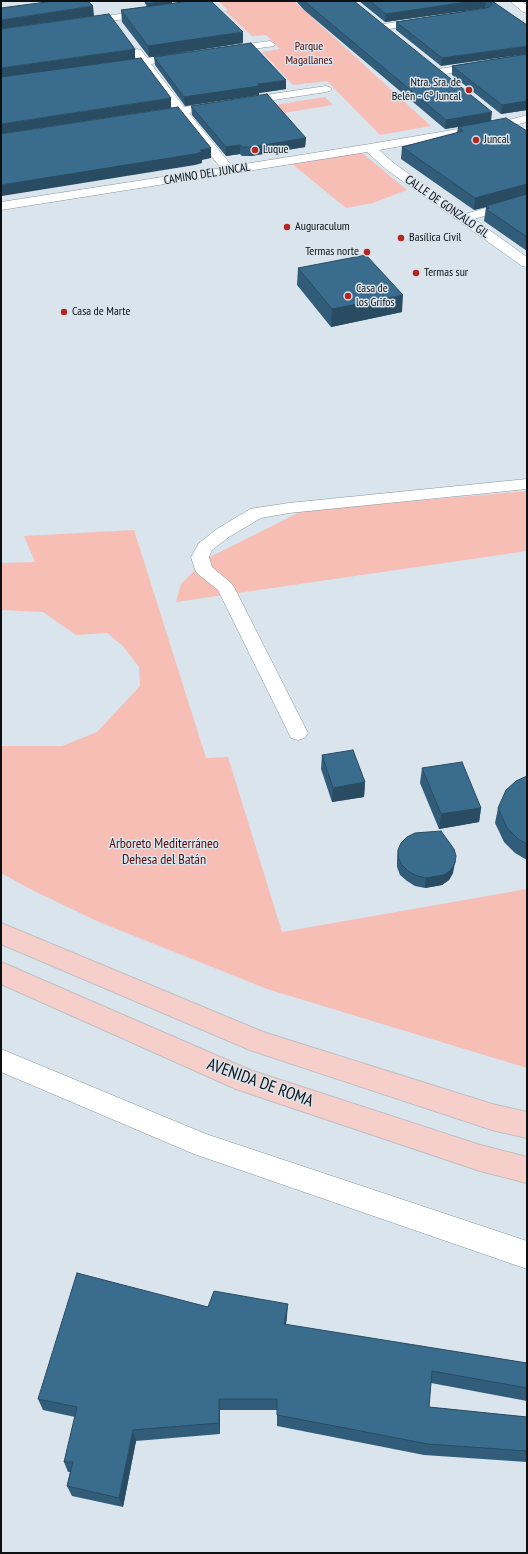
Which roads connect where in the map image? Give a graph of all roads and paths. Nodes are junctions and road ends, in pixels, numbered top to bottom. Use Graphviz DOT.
graph roads {
  1 [pos="515,1"];
  2 [pos="527,10"];
  3 [pos="158,12"];
  4 [pos="112,18"];
  5 [pos="438,19"];
  6 [pos="72,24"];
  7 [pos="119,29"];
  8 [pos="394,36"];
  9 [pos="270,44"];
  10 [pos="131,45"];
  11 [pos="215,52"];
  12 [pos="192,55"];
  13 [pos="527,58"];
  14 [pos="145,62"];
  15 [pos="107,67"];
  16 [pos="451,82"];
  17 [pos="326,89"];
  18 [pos="180,111"];
  19 [pos="493,116"];
  20 [pos="142,117"];
  21 [pos="527,118"];
  22 [pos="507,124"];
  23 [pos="520,130"];
  24 [pos="370,148"];
  25 [pos="229,170"];
  26 [pos="527,200"];
  27 [pos="1,206"];
  28 [pos="464,218"];
  29 [pos="527,263"];
  30 [pos="527,484"];
  31 [pos="298,733"];
  32 [pos="1,933"];
  33 [pos="1,973"];
  34 [pos="1,1060"];
  35 [pos="527,1125"];
  36 [pos="527,1170"];
  37 [pos="527,1255"];
  1 -- 2 [label="street"];
  3 -- 4 [label="street"];
  4 -- 6 [label="street"];
  4 -- 7 [label="street"];
  5 -- 8 [label="street"];
  9 -- 11 [label="street"];
  10 -- 14 [label="street"];
  12 -- 14 [label="street"];
  13 -- 16 [label="street"];
  14 -- 15 [label="street"];
  14 -- 18 [label="street"];
  17 -- 18 [label="street"];
  18 -- 20 [label="street"];
  18 -- 25 [label="street"];
  19 -- 22 [label="street"];
  21 -- 22 [label="street, CAMINO DEL JUNCAL"];
  22 -- 23 [label="street"];
  22 -- 24 [label="street, CAMINO DEL JUNCAL"];
  24 -- 25 [label="street, CAMINO DEL JUNCAL"];
  24 -- 28 [label="street, CALLE DE GONZALO GIL"];
  25 -- 27 [label="street, CAMINO DEL JUNCAL"];
  26 -- 28 [label="street"];
  28 -- 29 [label="street, CALLE DE GONZALO GIL"];
  30 -- 31 [label="street"];
  32 -- 35 [label="main road"];
  33 -- 36 [label="main road, AVENIDA DE ROMA"];
  34 -- 37 [label="street"];
}
